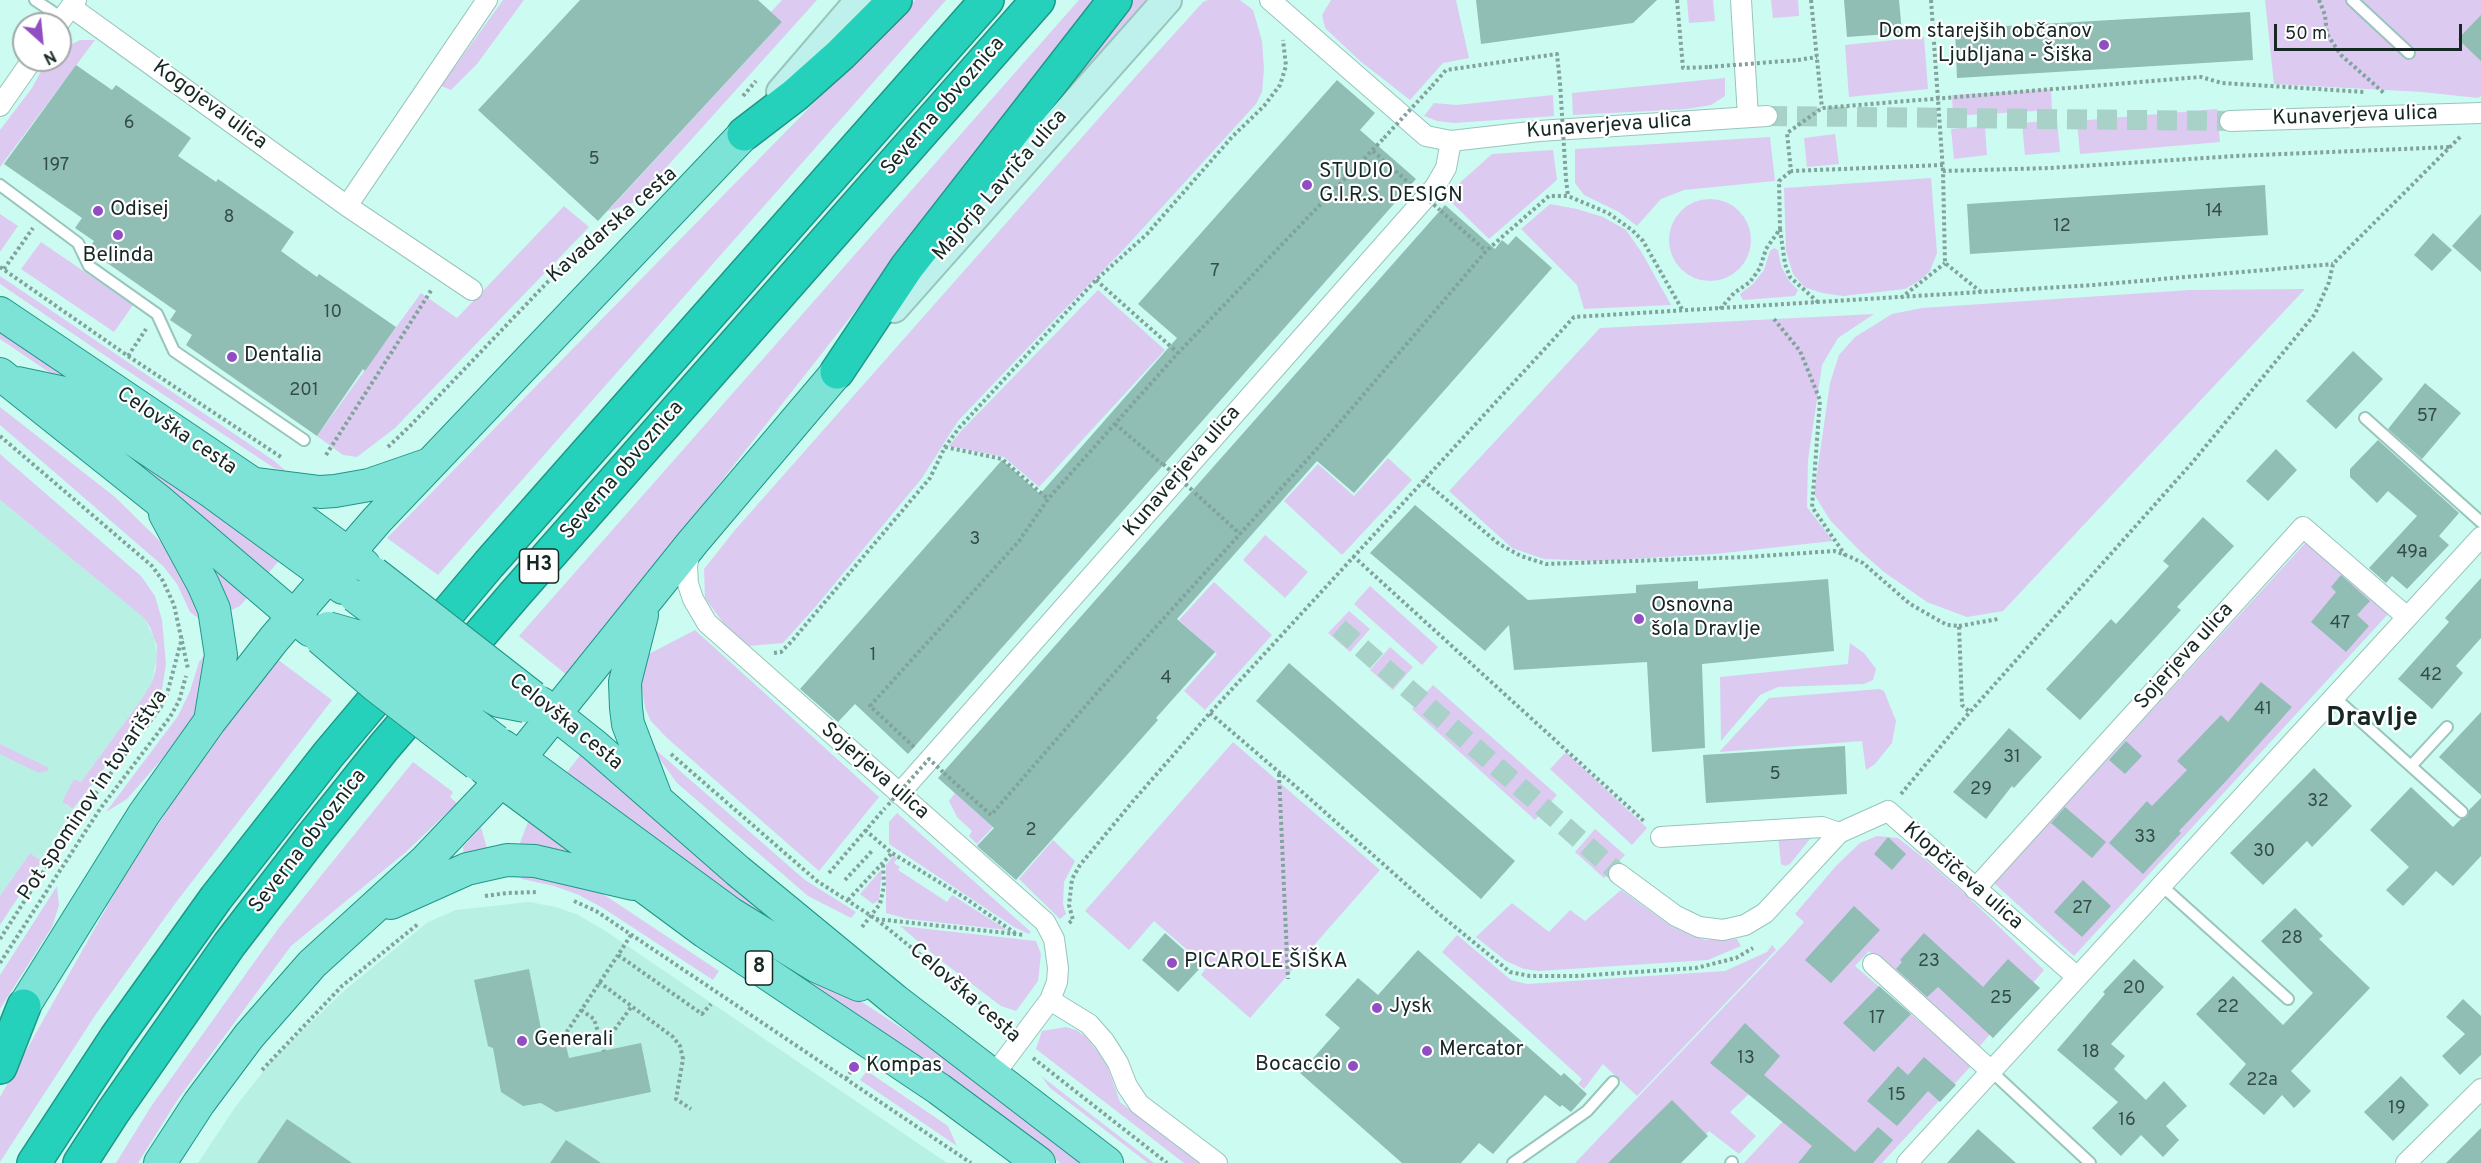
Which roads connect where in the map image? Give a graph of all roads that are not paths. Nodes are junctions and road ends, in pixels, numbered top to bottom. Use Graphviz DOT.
graph roads {
  1 [pos="36,0"];
  2 [pos="487,0"];
  3 [pos="860,0"];
  4 [pos="895,0"];
  5 [pos="987,0"];
  6 [pos="1038,0"];
  7 [pos="1115,0"];
  8 [pos="1167,0"];
  9 [pos="1270,0"];
  10 [pos="1741,0"];
  11 [pos="2352,0"];
  12 [pos="67,12"];
  13 [pos="72,15"];
  14 [pos="2409,52"];
  15 [pos="24,72"];
  16 [pos="0,106"];
  17 [pos="2481,112"];
  18 [pos="2229,121"];
  19 [pos="744,134"];
  20 [pos="1451,141"];
  21 [pos="0,184"];
  22 [pos="347,206"];
  23 [pos="472,290"];
  24 [pos="0,313"];
  25 [pos="837,372"];
  26 [pos="5,378"];
  27 [pos="2365,418"];
  28 [pos="304,440"];
  29 [pos="431,464"];
  30 [pos="252,483"];
  31 [pos="158,500"];
  32 [pos="2481,522"];
  33 [pos="2481,537"];
  34 [pos="693,542"];
  35 [pos="348,553"];
  36 [pos="327,576"];
  37 [pos="365,585"];
  38 [pos="646,603"];
  39 [pos="2407,617"];
  40 [pos="304,630"];
  41 [pos="2334,698"];
  42 [pos="546,704"];
  43 [pos="210,721"];
  44 [pos="2447,727"];
  45 [pos="499,761"];
  46 [pos="2411,766"];
  47 [pos="656,799"];
  48 [pos="893,800"];
  49 [pos="2462,812"];
  50 [pos="1839,833"];
  51 [pos="1661,837"];
  52 [pos="1619,874"];
  53 [pos="2162,885"];
  54 [pos="643,887"];
  55 [pos="1975,889"];
  56 [pos="365,916"];
  57 [pos="1873,964"];
  58 [pos="2077,977"];
  59 [pos="2288,999"];
  60 [pos="1050,1000"];
  61 [pos="896,1001"];
  62 [pos="24,1006"];
  63 [pos="0,1039"];
  64 [pos="0,1066"];
  65 [pos="1991,1071"];
  66 [pos="993,1076"];
  67 [pos="1613,1082"];
  68 [pos="2481,1089"];
  69 [pos="34,1163"];
  70 [pos="80,1163"];
  71 [pos="160,1163"];
  72 [pos="1040,1163"];
  73 [pos="1107,1163"];
  74 [pos="1217,1163"];
  75 [pos="1513,1163"];
  76 [pos="1908,1163"];
  77 [pos="2090,1163"];
  78 [pos="2406,1163"];
  1 -- 12 [label="lane, Kogojeva ulica"];
  2 -- 22 [label="street"];
  3 -- 19 [label="street"];
  4 -- 19 [label="highway"];
  5 -- 69 [label="highway, Severna obvoznica / H3"];
  6 -- 70 [label="highway, Severna obvoznica / H3"];
  7 -- 25 [label="highway"];
  8 -- 25 [label="street, Majorja Lavriča ulica"];
  9 -- 20 [label="street, Kunaverjeva ulica"];
  10 -- 20 [label="street, Kunaverjeva ulica"];
  11 -- 14 [label="lane"];
  13 -- 22 [label="street, Kogojeva ulica"];
  15 -- 16 [label="street"];
  17 -- 18 [label="street, Kunaverjeva ulica"];
  19 -- 29 [label="main road"];
  20 -- 48 [label="street, Kunaverjeva ulica"];
  21 -- 28 [label="lane"];
  22 -- 23 [label="street, Kogojeva ulica"];
  24 -- 30 [label="main road, Celovška cesta"];
  25 -- 34 [label="main road"];
  26 -- 31 [label="main road"];
  26 -- 36 [label="main road"];
  27 -- 32 [label="lane"];
  29 -- 30 [label="main road"];
  29 -- 35 [label="main road"];
  30 -- 35 [label="main road, Celovška cesta"];
  31 -- 40 [label="main road"];
  31 -- 43 [label="main road"];
  33 -- 39 [label="street"];
  34 -- 38 [label="main road"];
  34 -- 48 [label="street, Sojerjeva ulica"];
  35 -- 36 [label="main road"];
  35 -- 37 [label="main road, Celovška cesta"];
  36 -- 37 [label="main road"];
  36 -- 40 [label="main road"];
  37 -- 42 [label="main road, Celovška cesta, bridge"];
  38 -- 42 [label="main road"];
  38 -- 47 [label="main road"];
  39 -- 41 [label="street"];
  39 -- 55 [label="street, Sojerjeva ulica"];
  40 -- 43 [label="main road"];
  40 -- 45 [label="main road, bridge"];
  41 -- 46 [label="lane"];
  41 -- 53 [label="street"];
  42 -- 45 [label="main road"];
  42 -- 47 [label="main road, Celovška cesta"];
  43 -- 62 [label="main road"];
  44 -- 46 [label="lane"];
  45 -- 54 [label="main road, 8"];
  45 -- 56 [label="main road"];
  45 -- 61 [label="main road"];
  46 -- 49 [label="lane"];
  47 -- 61 [label="main road, Celovška cesta"];
  48 -- 60 [label="street, Sojerjeva ulica"];
  50 -- 51 [label="street"];
  50 -- 52 [label="street, Klopčičeva ulica"];
  50 -- 55 [label="street, Klopčičeva ulica"];
  53 -- 58 [label="street"];
  53 -- 59 [label="lane"];
  54 -- 56 [label="main road"];
  54 -- 72 [label="main road, 8"];
  55 -- 58 [label="street, Klopčičeva ulica"];
  56 -- 71 [label="main road"];
  57 -- 65 [label="street"];
  58 -- 65 [label="street"];
  60 -- 66 [label="street, Sojerjeva ulica"];
  60 -- 74 [label="street"];
  61 -- 66 [label="main road, Celovška cesta"];
  62 -- 63 [label="street"];
  62 -- 64 [label="highway"];
  65 -- 76 [label="street"];
  65 -- 77 [label="lane"];
  66 -- 73 [label="main road, Celovška cesta"];
  67 -- 75 [label="lane"];
  68 -- 78 [label="street"];
}
